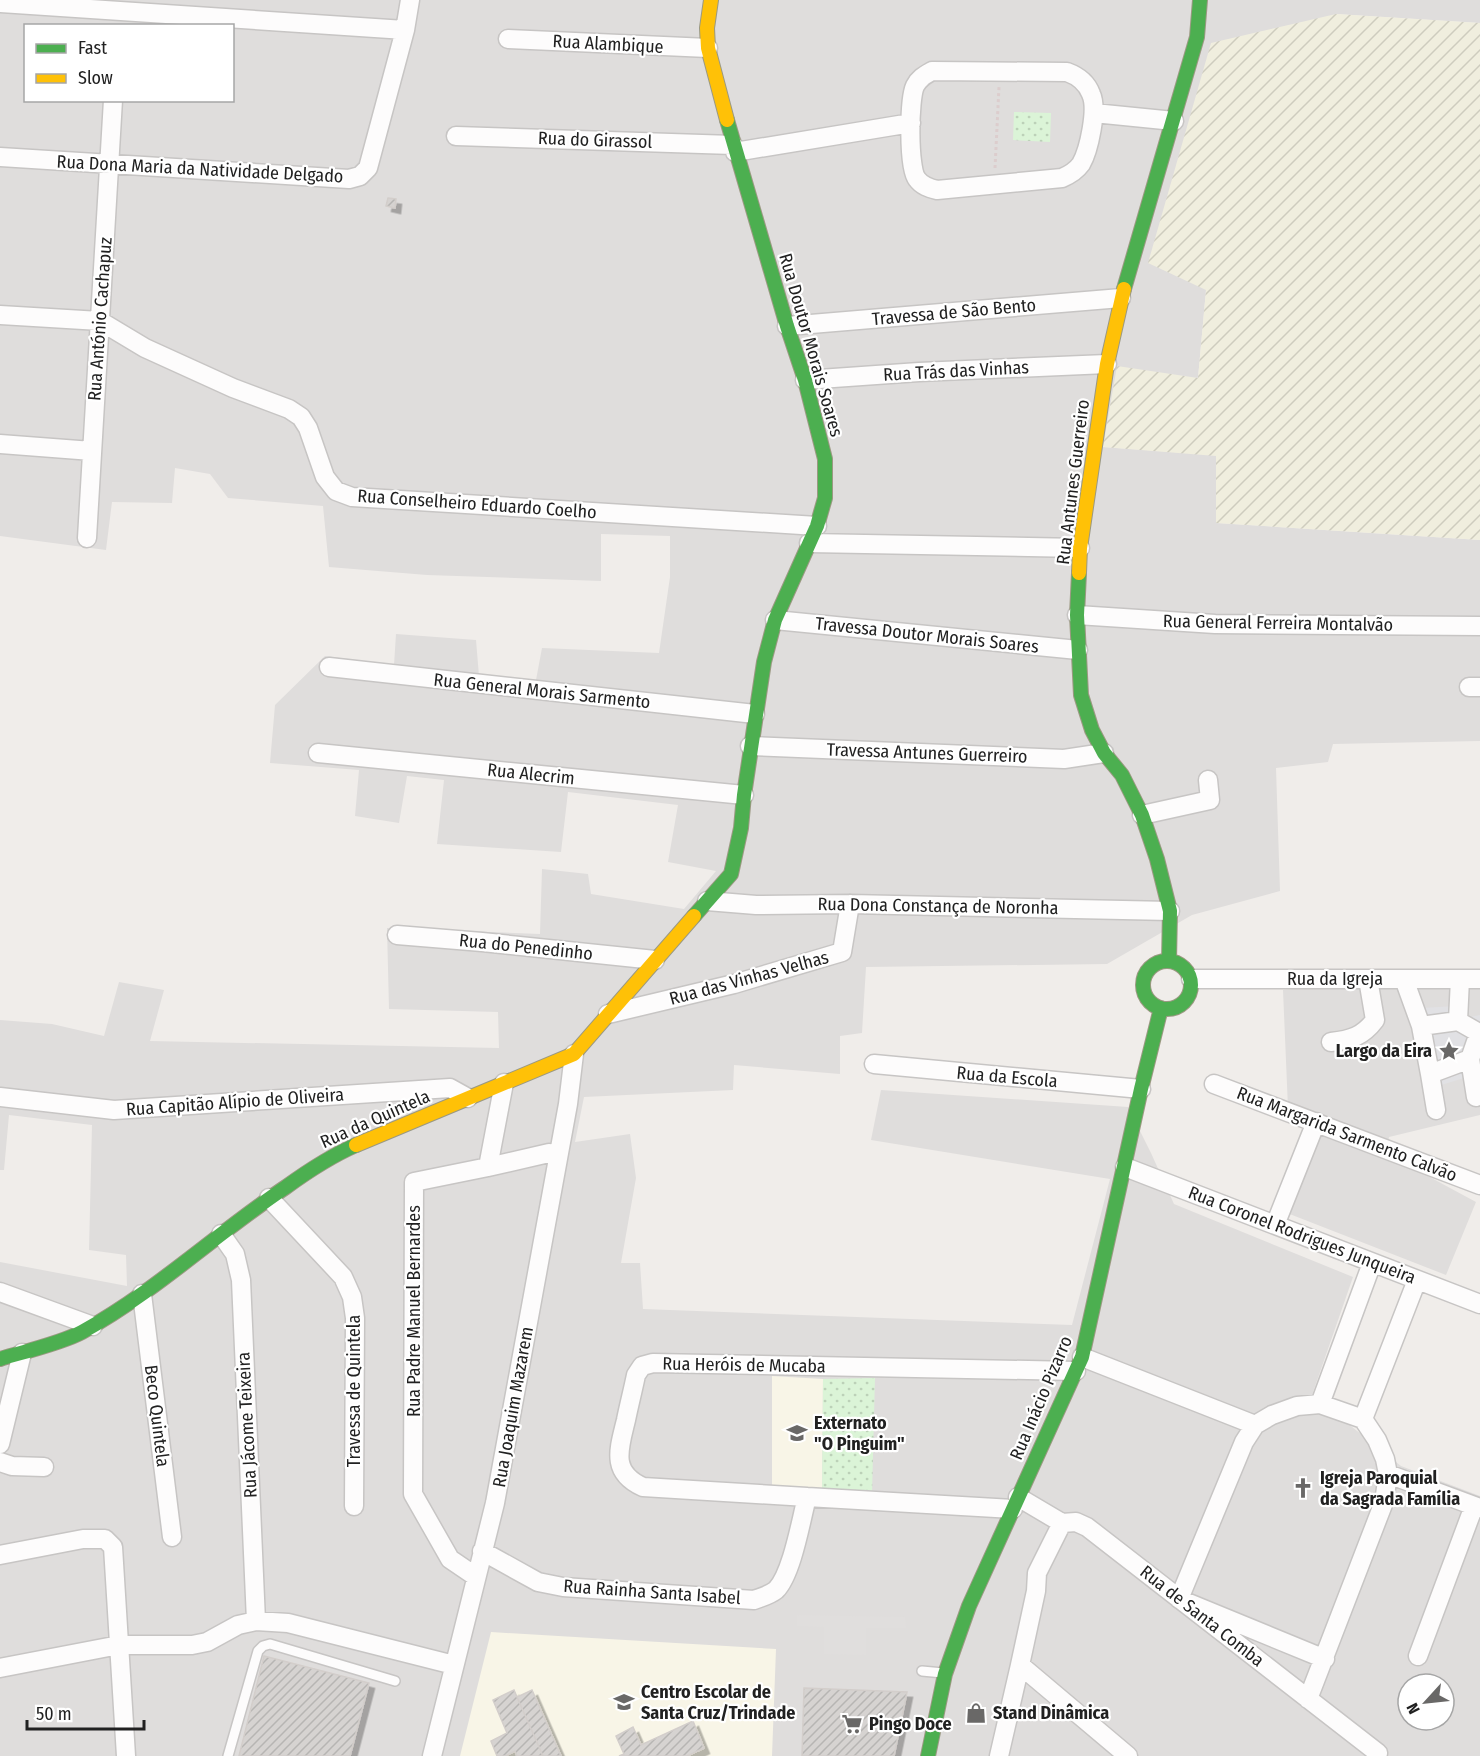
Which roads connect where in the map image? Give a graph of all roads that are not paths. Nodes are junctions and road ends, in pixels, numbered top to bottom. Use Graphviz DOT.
graph roads {
  1 [pos="410,0"];
  2 [pos="711,0"];
  3 [pos="1200,0"];
  4 [pos="0,3"];
  5 [pos="119,12"];
  6 [pos="405,30"];
  7 [pos="508,39"];
  8 [pos="708,48"];
  9 [pos="113,102"];
  10 [pos="1094,113"];
  11 [pos="1174,121"];
  12 [pos="911,123"];
  13 [pos="456,136"];
  14 [pos="734,148"];
  15 [pos="0,157"];
  16 [pos="109,164"];
  17 [pos="1121,298"];
  18 [pos="0,315"];
  19 [pos="100,321"];
  20 [pos="787,326"];
  21 [pos="1107,364"];
  22 [pos="805,380"];
  23 [pos="0,444"];
  24 [pos="92,451"];
  25 [pos="817,526"];
  26 [pos="87,538"];
  27 [pos="809,543"];
  28 [pos="1080,548"];
  29 [pos="1077,615"];
  30 [pos="776,620"];
  31 [pos="1480,626"];
  32 [pos="1078,650"];
  33 [pos="329,667"];
  34 [pos="755,714"];
  35 [pos="750,746"];
  36 [pos="318,753"];
  37 [pos="1104,753"];
  38 [pos="1208,780"];
  39 [pos="744,795"];
  40 [pos="1142,815"];
  41 [pos="707,901"];
  42 [pos="850,904"];
  43 [pos="1170,911"];
  44 [pos="397,935"];
  45 [pos="655,960"];
  46 [pos="1169,961"];
  47 [pos="1191,979"];
  48 [pos="1368,979"];
  49 [pos="1404,979"];
  50 [pos="1460,979"];
  51 [pos="1480,979"];
  52 [pos="1161,1008"];
  53 [pos="608,1014"];
  54 [pos="1458,1021"];
  55 [pos="1421,1026"];
  56 [pos="1331,1042"];
  57 [pos="574,1054"];
  58 [pos="1470,1059"];
  59 [pos="874,1064"];
  60 [pos="1430,1074"];
  61 [pos="504,1083"];
  62 [pos="1214,1084"];
  63 [pos="1141,1089"];
  64 [pos="0,1097"];
  65 [pos="1476,1097"];
  66 [pos="468,1098"];
  67 [pos="1436,1110"];
  68 [pos="1316,1122"];
  69 [pos="549,1153"];
  70 [pos="488,1167"];
  71 [pos="1125,1167"];
  72 [pos="1480,1185"];
  73 [pos="269,1198"];
  74 [pos="1275,1225"];
  75 [pos="221,1234"];
  76 [pos="1372,1263"];
  77 [pos="1417,1280"];
  78 [pos="0,1292"];
  79 [pos="142,1294"];
  80 [pos="1480,1304"];
  81 [pos="93,1326"];
  82 [pos="22,1353"];
  83 [pos="0,1359"];
  84 [pos="1079,1364"];
  85 [pos="1320,1404"];
  86 [pos="1363,1419"];
  87 [pos="1255,1425"];
  88 [pos="0,1444"];
  89 [pos="0,1462"];
  90 [pos="44,1467"];
  91 [pos="1388,1474"];
  92 [pos="807,1497"];
  93 [pos="1015,1503"];
  94 [pos="354,1506"];
  95 [pos="1477,1507"];
  96 [pos="1062,1524"];
  97 [pos="172,1537"];
  98 [pos="482,1551"];
  99 [pos="0,1555"];
  100 [pos="475,1576"];
  101 [pos="1179,1599"];
  102 [pos="256,1621"];
  103 [pos="119,1645"];
  104 [pos="1418,1656"];
  105 [pos="1325,1659"];
  106 [pos="454,1665"];
  107 [pos="1020,1665"];
  108 [pos="0,1668"];
  109 [pos="922,1671"];
  110 [pos="945,1674"];
  111 [pos="395,1681"];
  112 [pos="1308,1699"];
  113 [pos="121,1755"];
  114 [pos="1378,1755"];
  115 [pos="228,1756"];
  116 [pos="432,1756"];
  117 [pos="928,1756"];
  118 [pos="999,1756"];
  119 [pos="1128,1756"];
  1 -- 6 [label="street, Rua Dona Maria da Natividade Delgado"];
  2 -- 8 [label="main road, Rua Doutor Morais Soares"];
  3 -- 11 [label="main road, Rua Antunes Guerreiro"];
  4 -- 5 [label="street"];
  5 -- 6 [label="street"];
  6 -- 16 [label="street, Rua Dona Maria da Natividade Delgado"];
  7 -- 8 [label="street, Rua Alambique"];
  8 -- 14 [label="main road, Rua Doutor Morais Soares"];
  9 -- 16 [label="street, Rua António Cachapuz"];
  10 -- 11 [label="street"];
  10 -- 12 [label="street"];
  10 -- 12 [label="street"];
  11 -- 17 [label="main road, Rua Antunes Guerreiro"];
  12 -- 14 [label="street, Rua do Girassol"];
  13 -- 14 [label="street, Rua do Girassol"];
  14 -- 20 [label="main road, Rua Doutor Morais Soares"];
  15 -- 16 [label="street, Rua Dona Maria da Natividade Delgado"];
  16 -- 19 [label="street, Rua António Cachapuz"];
  17 -- 20 [label="street, Travessa de São Bento"];
  17 -- 21 [label="main road, Rua Antunes Guerreiro"];
  18 -- 19 [label="street"];
  19 -- 24 [label="street, Rua António Cachapuz"];
  19 -- 25 [label="street, Rua Conselheiro Eduardo Coelho"];
  20 -- 22 [label="main road, Rua Doutor Morais Soares"];
  21 -- 22 [label="street, Rua Trás das Vinhas"];
  21 -- 28 [label="main road, Rua Antunes Guerreiro"];
  22 -- 25 [label="main road, Rua Doutor Morais Soares"];
  23 -- 24 [label="street"];
  24 -- 26 [label="street, Rua António Cachapuz"];
  25 -- 27 [label="main road, Rua Doutor Morais Soares"];
  27 -- 28 [label="street"];
  27 -- 30 [label="main road, Rua Doutor Morais Soares"];
  28 -- 29 [label="main road, Rua Antunes Guerreiro"];
  29 -- 31 [label="street, Rua General Ferreira Montalvão"];
  29 -- 32 [label="main road, Rua Antunes Guerreiro"];
  30 -- 32 [label="street, Travessa Doutor Morais Soares"];
  30 -- 34 [label="main road, Rua Doutor Morais Soares"];
  32 -- 37 [label="main road, Rua Antunes Guerreiro"];
  33 -- 34 [label="street, Rua General Morais Sarmento"];
  34 -- 35 [label="main road, Rua Doutor Morais Soares"];
  35 -- 37 [label="street, Travessa Antunes Guerreiro"];
  35 -- 39 [label="main road, Rua Doutor Morais Soares"];
  36 -- 39 [label="street, Rua Alecrim"];
  37 -- 40 [label="main road, Rua Antunes Guerreiro"];
  38 -- 40 [label="street"];
  39 -- 41 [label="main road, Rua Doutor Morais Soares"];
  40 -- 43 [label="main road, Rua Antunes Guerreiro"];
  41 -- 42 [label="street, Rua Dona Constança de Noronha"];
  41 -- 45 [label="main road, Rua da Quintela"];
  42 -- 43 [label="street, Rua Dona Constança de Noronha"];
  42 -- 53 [label="street, Rua das Vinhas Velhas"];
  43 -- 46 [label="main road, Rua Antunes Guerreiro"];
  44 -- 45 [label="street, Rua do Penedinho"];
  45 -- 53 [label="main road, Rua da Quintela"];
  46 -- 47 [label="main road"];
  46 -- 52 [label="main road"];
  47 -- 48 [label="street, Rua da Igreja"];
  47 -- 52 [label="main road"];
  48 -- 49 [label="street, Rua da Igreja"];
  48 -- 56 [label="street"];
  49 -- 50 [label="street, Rua da Igreja"];
  49 -- 55 [label="street"];
  50 -- 51 [label="street, Rua da Igreja"];
  50 -- 54 [label="street"];
  52 -- 63 [label="main road, Rua Inácio Pizarro"];
  53 -- 57 [label="main road, Rua da Quintela"];
  54 -- 55 [label="street"];
  54 -- 58 [label="street"];
  55 -- 60 [label="street"];
  57 -- 61 [label="main road, Rua da Quintela"];
  57 -- 98 [label="street, Rua Joaquim Mazarem"];
  58 -- 60 [label="street"];
  58 -- 65 [label="street"];
  59 -- 63 [label="street, Rua da Escola"];
  60 -- 67 [label="street"];
  61 -- 66 [label="main road, Rua da Quintela"];
  61 -- 70 [label="street"];
  62 -- 68 [label="street, Rua Margarida Sarmento Calvão"];
  63 -- 71 [label="main road, Rua Inácio Pizarro"];
  64 -- 66 [label="street, Rua Capitão Alípio de Oliveira"];
  66 -- 73 [label="main road, Rua da Quintela"];
  68 -- 72 [label="street, Rua Margarida Sarmento Calvão"];
  68 -- 74 [label="street"];
  69 -- 70 [label="street"];
  70 -- 100 [label="street, Rua Padre Manuel Bernardes"];
  71 -- 74 [label="street, Rua Coronel Rodrigues Junqueira"];
  71 -- 84 [label="main road, Rua Inácio Pizarro"];
  73 -- 75 [label="main road, Rua da Quintela"];
  73 -- 94 [label="street, Travessa de Quintela"];
  74 -- 76 [label="street, Rua Coronel Rodrigues Junqueira"];
  75 -- 79 [label="main road, Rua da Quintela"];
  75 -- 102 [label="street, Rua Jácome Teixeira"];
  76 -- 77 [label="street, Rua Coronel Rodrigues Junqueira"];
  76 -- 85 [label="street"];
  77 -- 80 [label="street, Rua Coronel Rodrigues Junqueira"];
  77 -- 86 [label="street"];
  78 -- 81 [label="street"];
  79 -- 81 [label="main road, Rua da Quintela"];
  79 -- 97 [label="street, Beco Quintela"];
  81 -- 82 [label="main road, Rua da Quintela"];
  82 -- 83 [label="main road, Rua da Quintela"];
  82 -- 88 [label="street"];
  84 -- 87 [label="street"];
  84 -- 92 [label="street, Rua Heróis de Mucaba"];
  84 -- 93 [label="main road, Rua Inácio Pizarro"];
  85 -- 86 [label="street"];
  85 -- 87 [label="street"];
  86 -- 91 [label="street"];
  87 -- 101 [label="street"];
  89 -- 90 [label="street"];
  91 -- 95 [label="street"];
  91 -- 105 [label="street"];
  92 -- 93 [label="street"];
  92 -- 98 [label="street, Rua Rainha Santa Isabel"];
  93 -- 96 [label="street, Rua de Santa Comba"];
  93 -- 110 [label="main road, Rua Inácio Pizarro"];
  95 -- 104 [label="street"];
  96 -- 101 [label="street, Rua de Santa Comba"];
  96 -- 107 [label="street"];
  98 -- 100 [label="street, Rua Joaquim Mazarem"];
  99 -- 103 [label="street"];
  100 -- 106 [label="street, Rua Joaquim Mazarem"];
  101 -- 105 [label="street"];
  101 -- 112 [label="street, Rua de Santa Comba"];
  102 -- 103 [label="street"];
  102 -- 106 [label="street"];
  103 -- 108 [label="street"];
  103 -- 113 [label="street"];
  105 -- 112 [label="street"];
  106 -- 116 [label="street, Rua Joaquim Mazarem"];
  107 -- 118 [label="street"];
  107 -- 119 [label="street"];
  109 -- 110 [label="lane"];
  110 -- 117 [label="main road, Rua Inácio Pizarro"];
  111 -- 115 [label="lane"];
  112 -- 114 [label="street, Rua de Santa Comba"];
}
